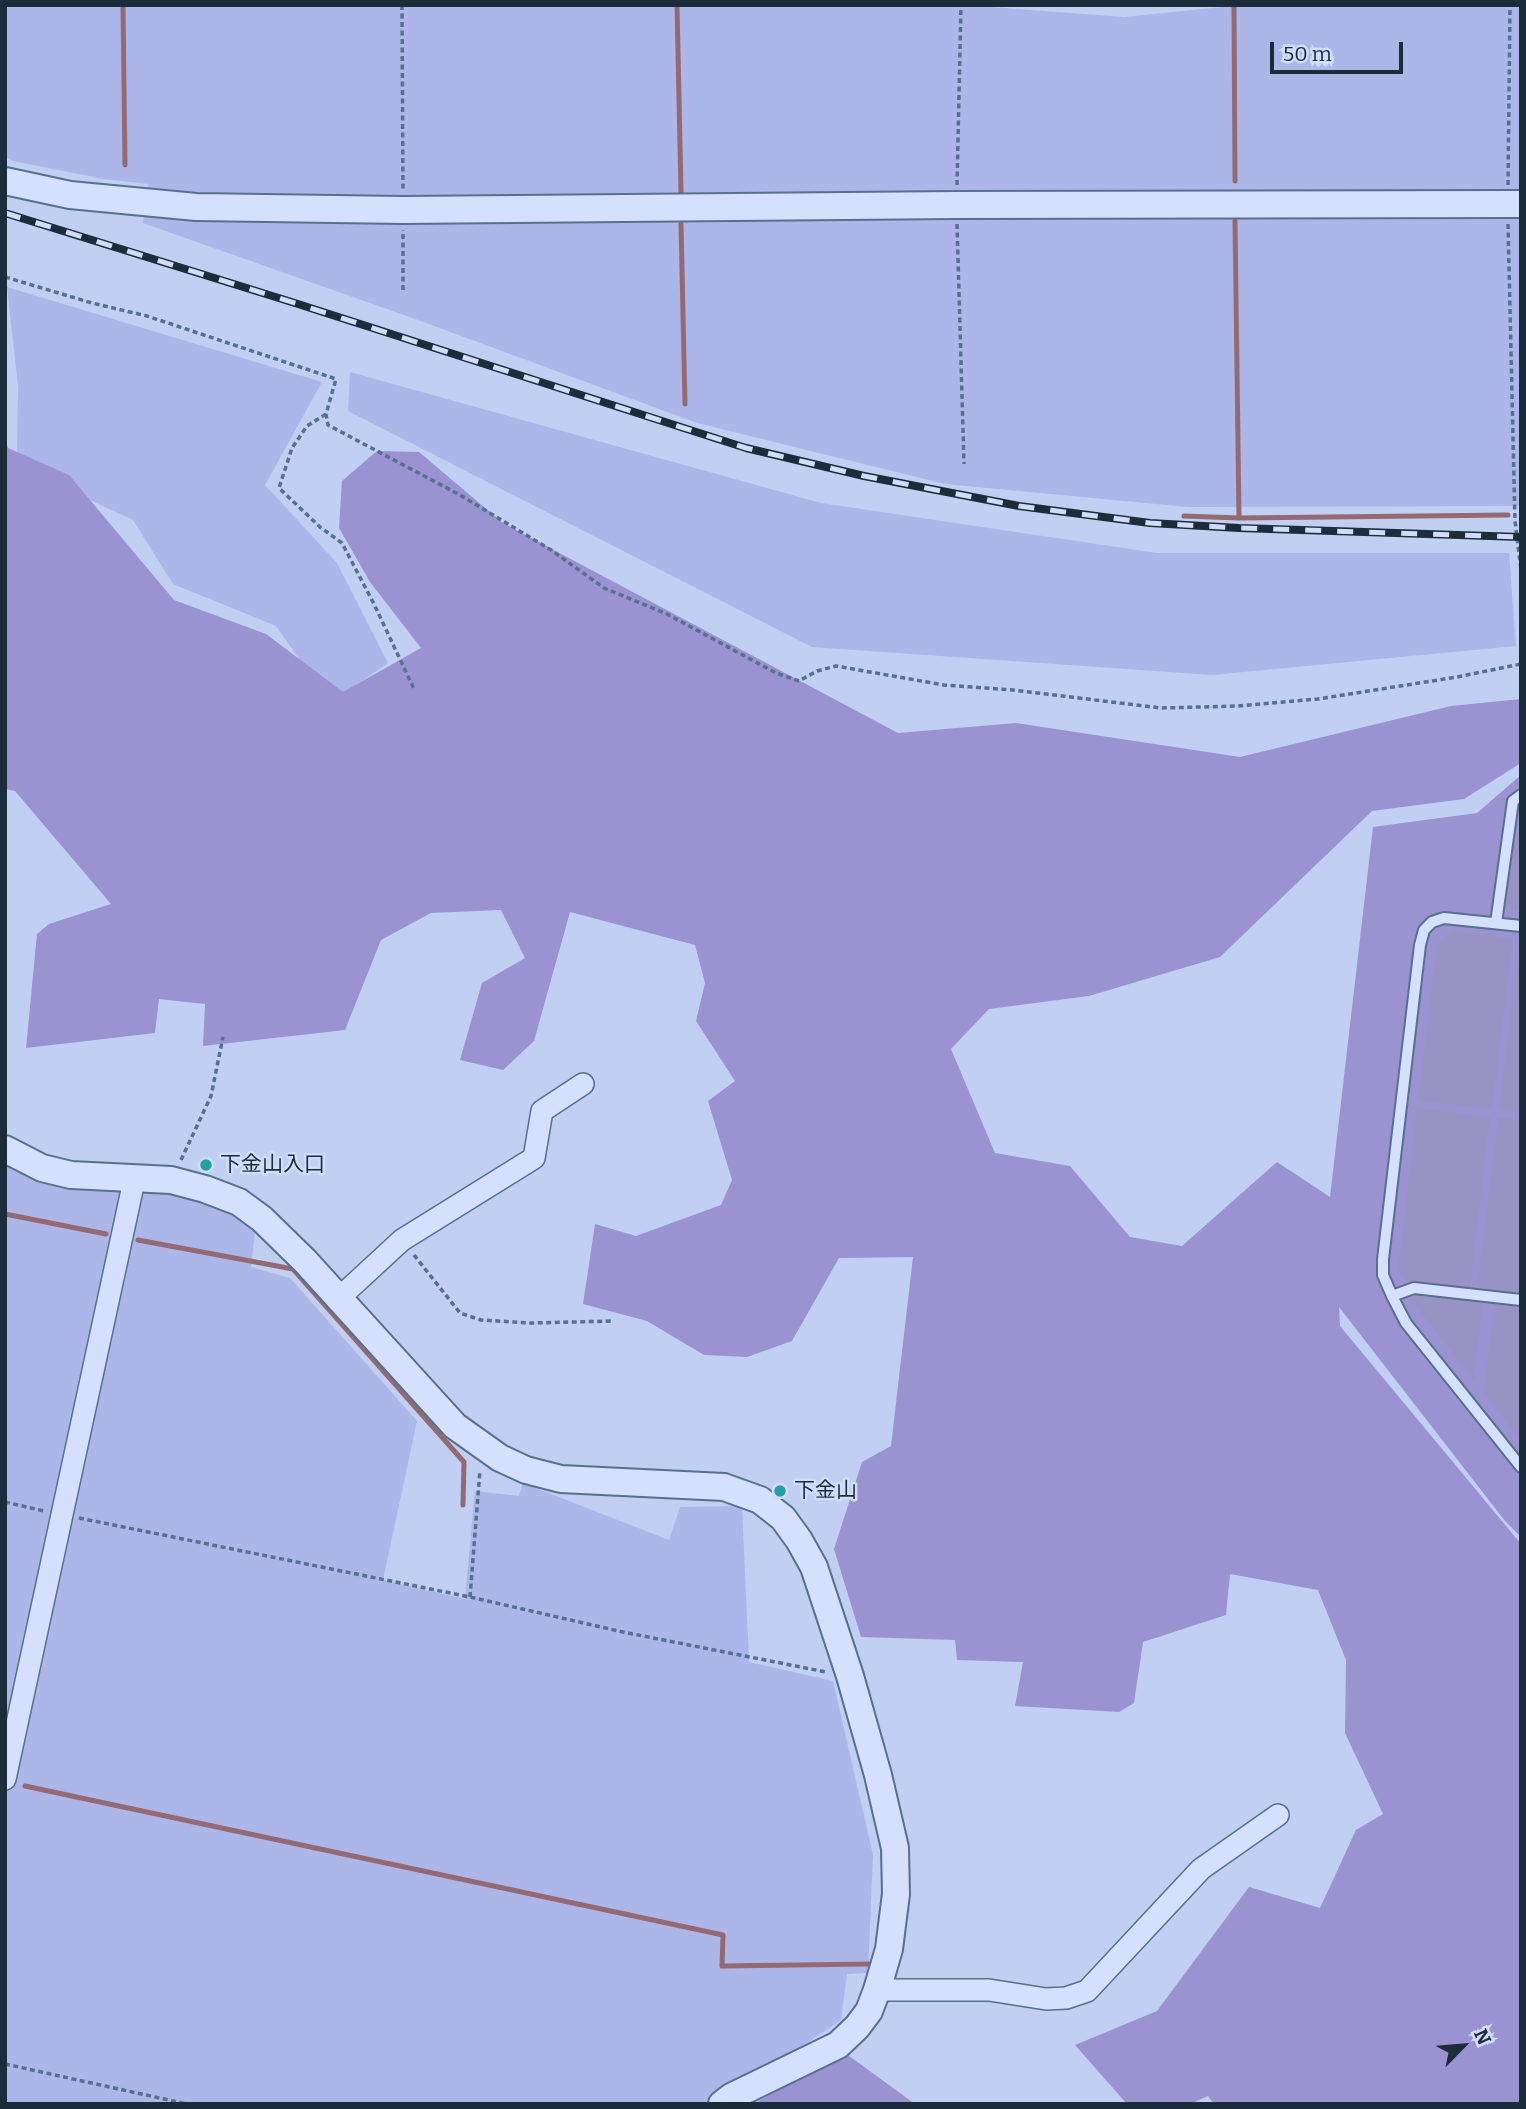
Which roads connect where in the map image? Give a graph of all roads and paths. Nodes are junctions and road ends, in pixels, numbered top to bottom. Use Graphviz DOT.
graph roads {
  1 [pos="402,5"];
  2 [pos="961,5"];
  3 [pos="1510,5"];
  4 [pos="5,181"];
  5 [pos="1514,204"];
  6 [pos="956,205"];
  7 [pos="403,210"];
  8 [pos="5,277"];
  9 [pos="403,290"];
  10 [pos="326,414"];
  11 [pos="964,464"];
  12 [pos="1521,570"];
  13 [pos="1521,664"];
  14 [pos="414,690"];
  15 [pos="1521,795"];
  16 [pos="1496,923"];
  17 [pos="1521,926"];
  18 [pos="223,1037"];
  19 [pos="583,1084"];
  20 [pos="5,1149"];
  21 [pos="132,1178"];
  22 [pos="171,1181"];
  23 [pos="402,1241"];
  24 [pos="1392,1296"];
  25 [pos="338,1299"];
  26 [pos="1521,1300"];
  27 [pos="614,1321"];
  28 [pos="482,1447"];
  29 [pos="1521,1467"];
  30 [pos="5,1502"];
  31 [pos="63,1515"];
  32 [pos="470,1597"];
  33 [pos="850,1676"];
  34 [pos="5,1779"];
  35 [pos="1278,1815"];
  36 [pos="877,1990"];
  37 [pos="5,2064"];
  38 [pos="187,2104"];
  39 [pos="722,2104"];
  1 -- 7 [label="path"];
  2 -- 6 [label="path"];
  3 -- 5 [label="path"];
  4 -- 7 [label="street"];
  5 -- 6 [label="street"];
  5 -- 12 [label="path"];
  6 -- 7 [label="street"];
  6 -- 11 [label="path"];
  7 -- 9 [label="path"];
  8 -- 10 [label="path"];
  10 -- 13 [label="path"];
  10 -- 14 [label="path"];
  15 -- 16 [label="lane"];
  16 -- 17 [label="lane"];
  16 -- 24 [label="lane"];
  18 -- 22 [label="path"];
  19 -- 23 [label="street"];
  20 -- 21 [label="street"];
  21 -- 22 [label="street"];
  21 -- 31 [label="street"];
  22 -- 25 [label="street"];
  23 -- 25 [label="street"];
  23 -- 27 [label="path"];
  24 -- 26 [label="lane"];
  24 -- 29 [label="lane"];
  25 -- 28 [label="street"];
  28 -- 32 [label="path"];
  28 -- 33 [label="street"];
  30 -- 31 [label="path"];
  31 -- 32 [label="path"];
  31 -- 34 [label="street"];
  32 -- 33 [label="path"];
  33 -- 36 [label="street"];
  35 -- 36 [label="street"];
  36 -- 39 [label="street"];
  37 -- 38 [label="path"];
}
